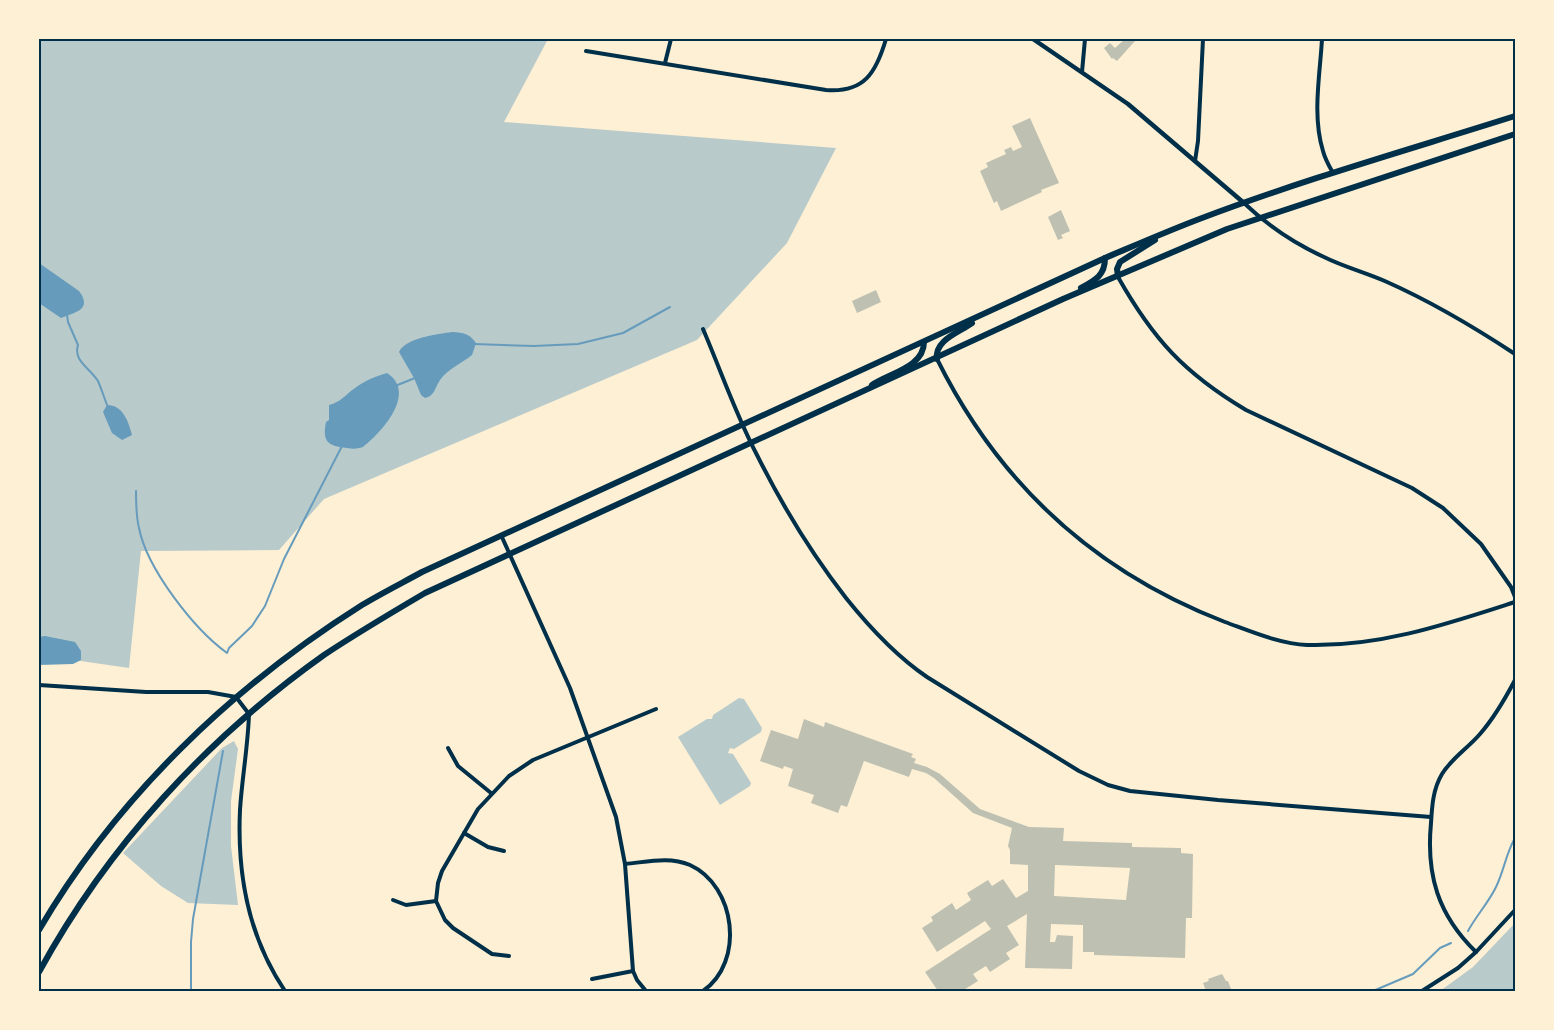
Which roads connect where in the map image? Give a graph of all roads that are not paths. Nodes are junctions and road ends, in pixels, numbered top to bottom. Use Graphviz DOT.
graph roads {
  1 [pos="671,39"];
  2 [pos="886,39"];
  3 [pos="1033,39"];
  4 [pos="1086,39"];
  5 [pos="1203,39"];
  6 [pos="1322,39"];
  7 [pos="586,51"];
  8 [pos="665,63"];
  9 [pos="1082,72"];
  10 [pos="1515,116"];
  11 [pos="1515,134"];
  12 [pos="1195,162"];
  13 [pos="1333,173"];
  14 [pos="1244,203"];
  15 [pos="1259,217"];
  16 [pos="1171,231"];
  17 [pos="1106,258"];
  18 [pos="1118,276"];
  19 [pos="988,313"];
  20 [pos="1035,313"];
  21 [pos="703,329"];
  22 [pos="924,342"];
  23 [pos="1515,354"];
  24 [pos="937,358"];
  25 [pos="865,392"];
  26 [pos="743,424"];
  27 [pos="751,443"];
  28 [pos="500,534"];
  29 [pos="509,553"];
  30 [pos="1515,597"];
  31 [pos="1515,602"];
  32 [pos="1515,680"];
  33 [pos="39,685"];
  34 [pos="236,697"];
  35 [pos="656,709"];
  36 [pos="249,714"];
  37 [pos="588,737"];
  38 [pos="448,748"];
  39 [pos="491,793"];
  40 [pos="1431,817"];
  41 [pos="464,833"];
  42 [pos="504,851"];
  43 [pos="625,864"];
  44 [pos="393,900"];
  45 [pos="436,901"];
  46 [pos="1515,910"];
  47 [pos="39,930"];
  48 [pos="1476,952"];
  49 [pos="508,956"];
  50 [pos="633,971"];
  51 [pos="39,972"];
  52 [pos="592,979"];
  53 [pos="285,991"];
  54 [pos="646,991"];
  55 [pos="703,991"];
  56 [pos="1422,991"];
  1 -- 8 [label="street"];
  2 -- 8 [label="street"];
  3 -- 9 [label="street"];
  4 -- 9 [label="street"];
  5 -- 12 [label="street"];
  6 -- 13 [label="street"];
  7 -- 8 [label="street"];
  9 -- 12 [label="street"];
  10 -- 13 [label="main road"];
  11 -- 15 [label="main road"];
  12 -- 14 [label="street"];
  13 -- 14 [label="main road"];
  14 -- 15 [label="street"];
  14 -- 16 [label="main road"];
  15 -- 18 [label="main road"];
  15 -- 23 [label="street"];
  16 -- 17 [label="main road"];
  16 -- 18 [label="main road"];
  17 -- 19 [label="main road"];
  17 -- 20 [label="main road"];
  18 -- 20 [label="main road"];
  18 -- 30 [label="street"];
  19 -- 22 [label="main road"];
  19 -- 24 [label="main road"];
  20 -- 24 [label="main road"];
  21 -- 26 [label="street"];
  22 -- 25 [label="main road"];
  22 -- 26 [label="main road"];
  24 -- 25 [label="main road"];
  24 -- 31 [label="street"];
  25 -- 27 [label="main road"];
  26 -- 27 [label="street"];
  26 -- 28 [label="main road"];
  27 -- 29 [label="main road"];
  27 -- 40 [label="street"];
  28 -- 29 [label="street"];
  28 -- 34 [label="main road"];
  29 -- 36 [label="main road"];
  29 -- 37 [label="street"];
  32 -- 40 [label="street"];
  33 -- 34 [label="street"];
  34 -- 36 [label="street"];
  34 -- 47 [label="main road"];
  35 -- 37 [label="street"];
  36 -- 51 [label="main road"];
  36 -- 53 [label="street"];
  37 -- 39 [label="street"];
  37 -- 43 [label="street"];
  38 -- 39 [label="street"];
  39 -- 41 [label="street"];
  40 -- 48 [label="street"];
  41 -- 42 [label="street"];
  41 -- 45 [label="street"];
  43 -- 50 [label="street"];
  43 -- 55 [label="street"];
  44 -- 45 [label="street"];
  45 -- 49 [label="street"];
  46 -- 48 [label="street"];
  48 -- 56 [label="street"];
  50 -- 52 [label="street"];
  50 -- 54 [label="street"];
}
